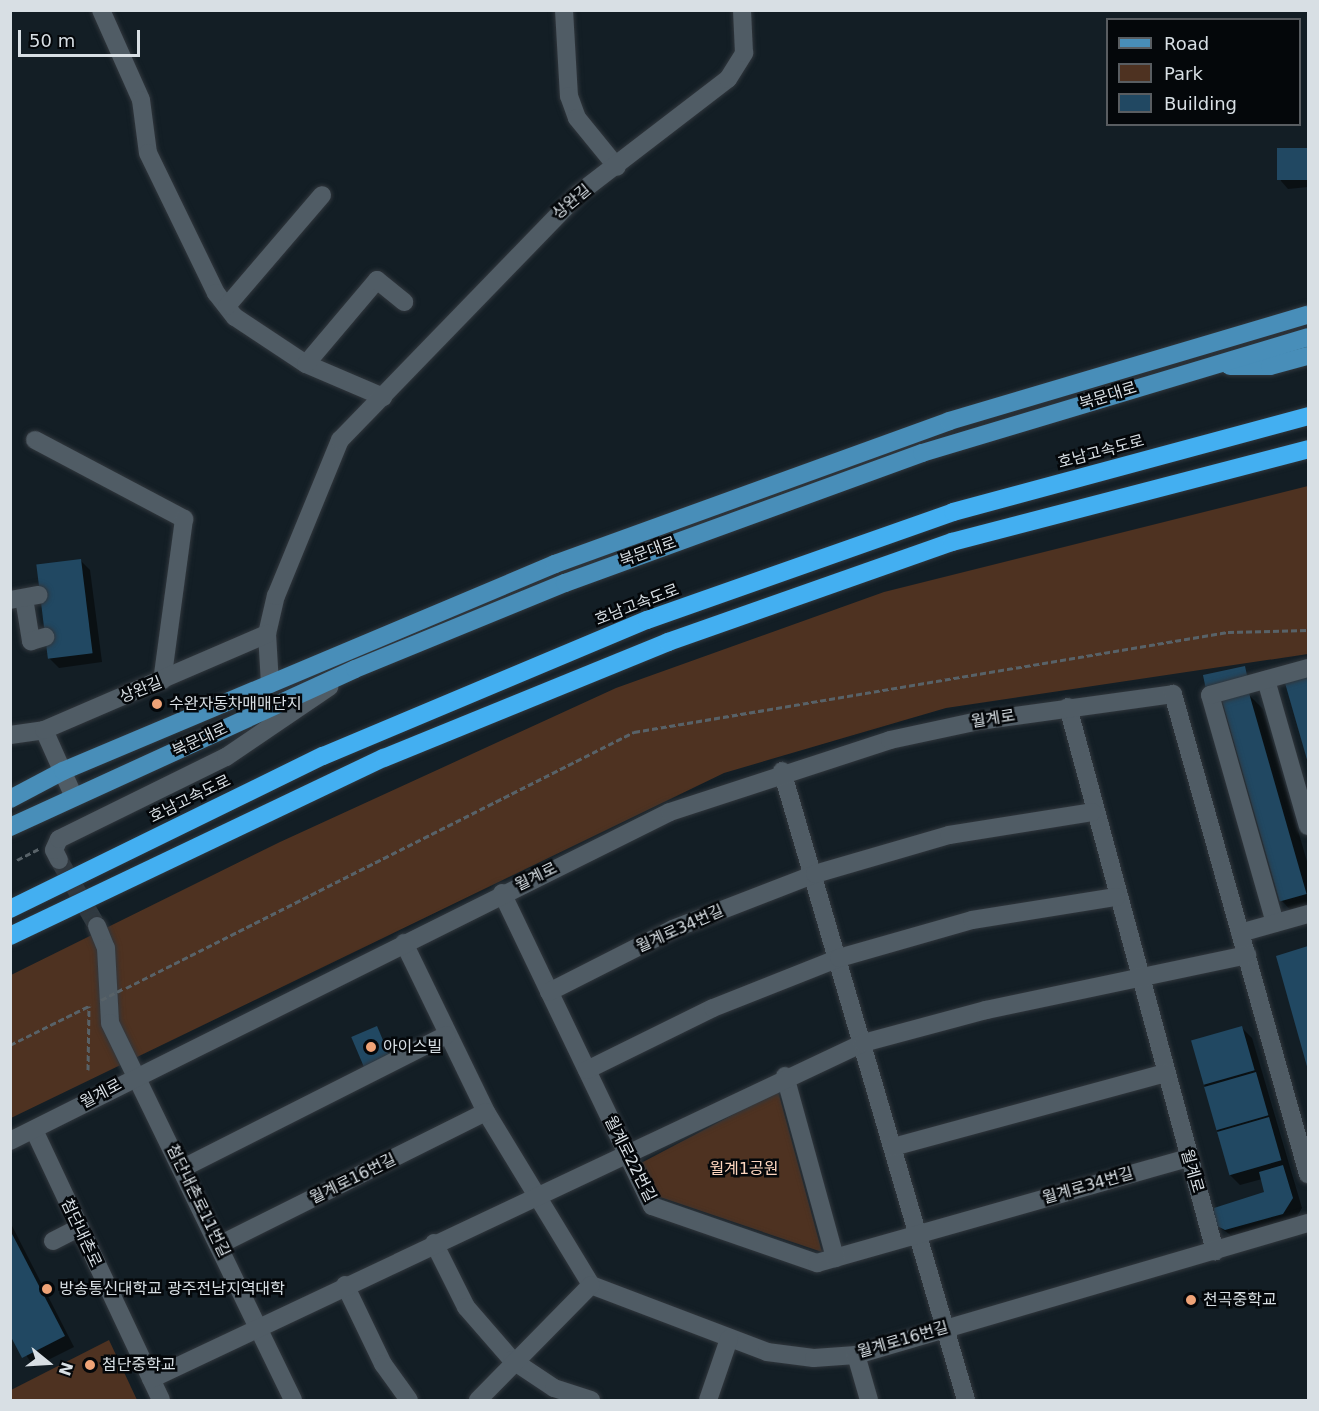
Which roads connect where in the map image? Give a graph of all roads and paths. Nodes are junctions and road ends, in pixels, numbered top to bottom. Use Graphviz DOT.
graph roads {
  1 [pos="101,10"];
  2 [pos="564,10"];
  3 [pos="742,10"];
  4 [pos="617,166"];
  5 [pos="322,195"];
  6 [pos="404,302"];
  7 [pos="1308,305"];
  8 [pos="226,306"];
  9 [pos="1308,315"];
  10 [pos="1238,334"];
  11 [pos="1308,337"];
  12 [pos="1308,356"];
  13 [pos="306,364"];
  14 [pos="1204,367"];
  15 [pos="383,397"];
  16 [pos="1308,416"];
  17 [pos="35,440"];
  18 [pos="1308,449"];
  19 [pos="24,598"];
  20 [pos="38,625"];
  21 [pos="1308,630"];
  22 [pos="267,634"];
  23 [pos="1308,668"];
  24 [pos="355,669"];
  25 [pos="1266,680"];
  26 [pos="162,681"];
  27 [pos="270,684"];
  28 [pos="1068,707"];
  29 [pos="44,730"];
  30 [pos="10,735"];
  31 [pos="63,771"];
  32 [pos="782,771"];
  33 [pos="74,798"];
  34 [pos="10,799"];
  35 [pos="1092,812"];
  36 [pos="1308,826"];
  37 [pos="10,827"];
  38 [pos="59,860"];
  39 [pos="815,874"];
  40 [pos="54,887"];
  41 [pos="502,893"];
  42 [pos="1116,897"];
  43 [pos="10,903"];
  44 [pos="10,909"];
  45 [pos="1308,914"];
  46 [pos="1275,923"];
  47 [pos="96,926"];
  48 [pos="1240,933"];
  49 [pos="10,936"];
  50 [pos="404,944"];
  51 [pos="1246,955"];
  52 [pos="839,958"];
  53 [pos="1139,979"];
  54 [pos="549,992"];
  55 [pos="89,1006"];
  56 [pos="446,1035"];
  57 [pos="863,1043"];
  58 [pos="10,1045"];
  59 [pos="88,1070"];
  60 [pos="587,1070"];
  61 [pos="1165,1073"];
  62 [pos="135,1076"];
  63 [pos="785,1076"];
  64 [pos="486,1112"];
  65 [pos="34,1130"];
  66 [pos="10,1141"];
  67 [pos="893,1147"];
  68 [pos="627,1153"];
  69 [pos="1189,1158"];
  70 [pos="183,1168"];
  71 [pos="1308,1174"];
  72 [pos="536,1195"];
  73 [pos="1308,1223"];
  74 [pos="78,1228"];
  75 [pos="918,1234"];
  76 [pos="53,1241"];
  77 [pos="434,1243"];
  78 [pos="219,1245"];
  79 [pos="1215,1251"];
  80 [pos="835,1258"];
  81 [pos="345,1285"];
  82 [pos="591,1285"];
  83 [pos="256,1328"];
  84 [pos="945,1328"];
  85 [pos="729,1339"];
  86 [pos="856,1354"];
  87 [pos="512,1360"];
  88 [pos="152,1379"];
  89 [pos="161,1401"];
  90 [pos="293,1401"];
  91 [pos="409,1401"];
  92 [pos="478,1401"];
  93 [pos="591,1401"];
  94 [pos="708,1401"];
  95 [pos="869,1401"];
  96 [pos="966,1401"];
  1 -- 8 [label="street"];
  2 -- 4 [label="street"];
  3 -- 4 [label="street, 상완길"];
  4 -- 15 [label="street, 상완길"];
  5 -- 8 [label="street"];
  6 -- 13 [label="street"];
  7 -- 10 [label="main road"];
  8 -- 13 [label="street"];
  9 -- 10 [label="main road, 북문대로"];
  10 -- 27 [label="main road, 북문대로"];
  11 -- 14 [label="main road, 북문대로"];
  12 -- 14 [label="main road"];
  13 -- 15 [label="street"];
  14 -- 24 [label="main road, 북문대로"];
  15 -- 22 [label="street, 상완길"];
  16 -- 40 [label="highway, 호남고속도로"];
  17 -- 26 [label="street"];
  18 -- 49 [label="highway"];
  19 -- 20 [label="street"];
  21 -- 55 [label="path, bridge"];
  22 -- 26 [label="street, 상완길"];
  22 -- 27 [label="street, 상완길"];
  23 -- 25 [label="street"];
  24 -- 33 [label="main road, 북문대로"];
  24 -- 38 [label="street"];
  25 -- 36 [label="street"];
  25 -- 46 [label="street"];
  26 -- 29 [label="street, 상완길"];
  27 -- 31 [label="main road, 북문대로"];
  28 -- 32 [label="street, 월계로"];
  28 -- 35 [label="street, 월계로"];
  28 -- 48 [label="street, 월계로"];
  29 -- 30 [label="street, 상완길"];
  29 -- 31 [label="street"];
  31 -- 33 [label="street"];
  31 -- 34 [label="main road, 북문대로"];
  32 -- 39 [label="street"];
  32 -- 41 [label="street, 월계로"];
  33 -- 37 [label="main road, 북문대로"];
  35 -- 39 [label="street, 월계로34번길"];
  35 -- 42 [label="street, 월계로"];
  39 -- 52 [label="street"];
  39 -- 54 [label="street, 월계로34번길"];
  40 -- 43 [label="highway"];
  40 -- 44 [label="highway, 호남고속도로"];
  41 -- 50 [label="street, 월계로"];
  41 -- 54 [label="street, 월계로22번길"];
  42 -- 52 [label="street"];
  42 -- 53 [label="street, 월계로"];
  45 -- 46 [label="street"];
  46 -- 48 [label="street"];
  47 -- 62 [label="street, 첨단내촌로11번길"];
  48 -- 51 [label="street, 월계로"];
  50 -- 56 [label="street"];
  50 -- 62 [label="street, 월계로"];
  51 -- 53 [label="street"];
  51 -- 71 [label="street, 월계로"];
  52 -- 57 [label="street"];
  52 -- 60 [label="street"];
  53 -- 57 [label="street"];
  53 -- 61 [label="street, 월계로"];
  54 -- 60 [label="street, 월계로22번길"];
  55 -- 58 [label="path"];
  55 -- 59 [label="path"];
  56 -- 64 [label="street"];
  56 -- 70 [label="street"];
  57 -- 63 [label="street"];
  57 -- 67 [label="street"];
  60 -- 68 [label="street, 월계로22번길"];
  61 -- 67 [label="street"];
  61 -- 69 [label="street, 월계로"];
  62 -- 65 [label="street, 월계로"];
  62 -- 70 [label="street, 첨단내촌로11번길"];
  63 -- 68 [label="street"];
  63 -- 80 [label="street"];
  64 -- 72 [label="street"];
  64 -- 78 [label="street, 월계로16번길"];
  65 -- 66 [label="street, 월계로"];
  65 -- 74 [label="street, 첨단내촌로"];
  67 -- 75 [label="street"];
  68 -- 72 [label="street"];
  68 -- 80 [label="street, 월계로22번길"];
  69 -- 75 [label="street, 월계로34번길"];
  69 -- 79 [label="street, 월계로"];
  70 -- 78 [label="street, 첨단내촌로11번길"];
  72 -- 77 [label="street"];
  72 -- 82 [label="street"];
  73 -- 79 [label="street, 월계로16번길"];
  74 -- 76 [label="street"];
  74 -- 88 [label="street, 첨단내촌로"];
  75 -- 80 [label="street, 월계로22번길"];
  75 -- 84 [label="street"];
  77 -- 81 [label="street"];
  77 -- 87 [label="street"];
  78 -- 83 [label="street, 첨단내촌로11번길"];
  79 -- 84 [label="street, 월계로16번길"];
  81 -- 83 [label="street"];
  81 -- 91 [label="street"];
  82 -- 85 [label="street, 월계로16번길"];
  82 -- 87 [label="street"];
  83 -- 88 [label="street"];
  83 -- 90 [label="street, 첨단내촌로11번길"];
  84 -- 86 [label="street, 월계로16번길"];
  84 -- 96 [label="street"];
  85 -- 86 [label="street, 월계로16번길"];
  85 -- 94 [label="street"];
  86 -- 95 [label="street"];
  87 -- 92 [label="street"];
  87 -- 93 [label="street"];
  88 -- 89 [label="street, 첨단내촌로"];
}
